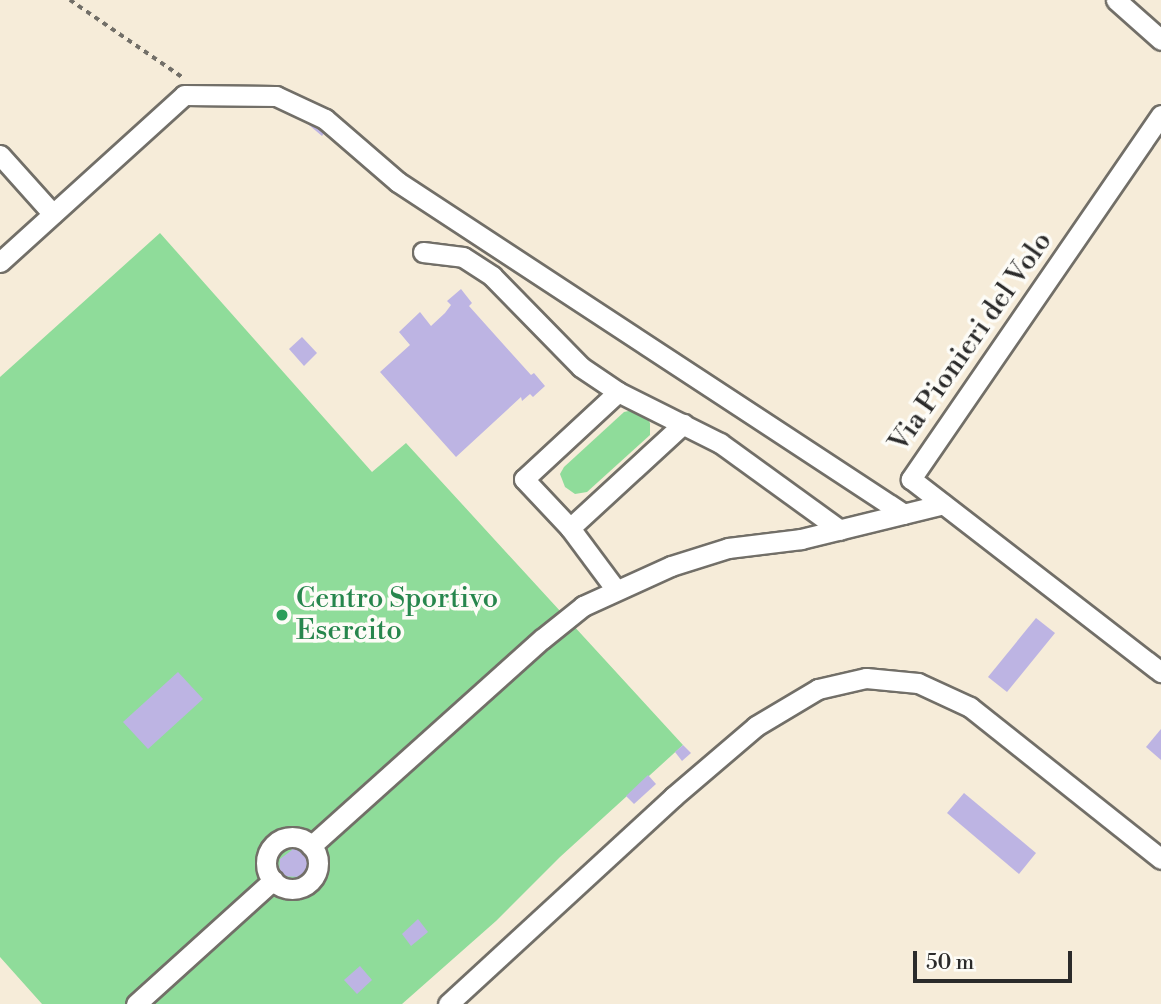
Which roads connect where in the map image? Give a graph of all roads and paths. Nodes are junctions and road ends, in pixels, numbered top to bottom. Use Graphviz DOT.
graph roads {
  1 [pos="70,0"];
  2 [pos="1116,0"];
  3 [pos="1161,40"];
  4 [pos="202,94"];
  5 [pos="1161,115"];
  6 [pos="0,155"];
  7 [pos="53,214"];
  8 [pos="423,251"];
  9 [pos="0,262"];
  10 [pos="618,391"];
  11 [pos="683,424"];
  12 [pos="943,504"];
  13 [pos="904,514"];
  14 [pos="570,528"];
  15 [pos="840,530"];
  16 [pos="616,590"];
  17 [pos="1161,672"];
  18 [pos="311,846"];
  19 [pos="1161,859"];
  20 [pos="273,880"];
  21 [pos="136,1004"];
  22 [pos="448,1004"];
  1 -- 4 [label="path"];
  2 -- 3 [label="street"];
  4 -- 7 [label="street"];
  4 -- 13 [label="street"];
  5 -- 12 [label="street, Via Pionieri del Volo"];
  6 -- 7 [label="street"];
  7 -- 9 [label="street"];
  8 -- 10 [label="street"];
  10 -- 11 [label="street"];
  10 -- 14 [label="street"];
  11 -- 14 [label="street"];
  11 -- 15 [label="street"];
  12 -- 13 [label="street"];
  12 -- 17 [label="street, Via Pionieri del Volo"];
  13 -- 15 [label="street"];
  14 -- 16 [label="street"];
  15 -- 16 [label="street"];
  16 -- 18 [label="street"];
  18 -- 20 [label="street"];
  18 -- 20 [label="street"];
  19 -- 22 [label="street"];
  20 -- 21 [label="street"];
}
